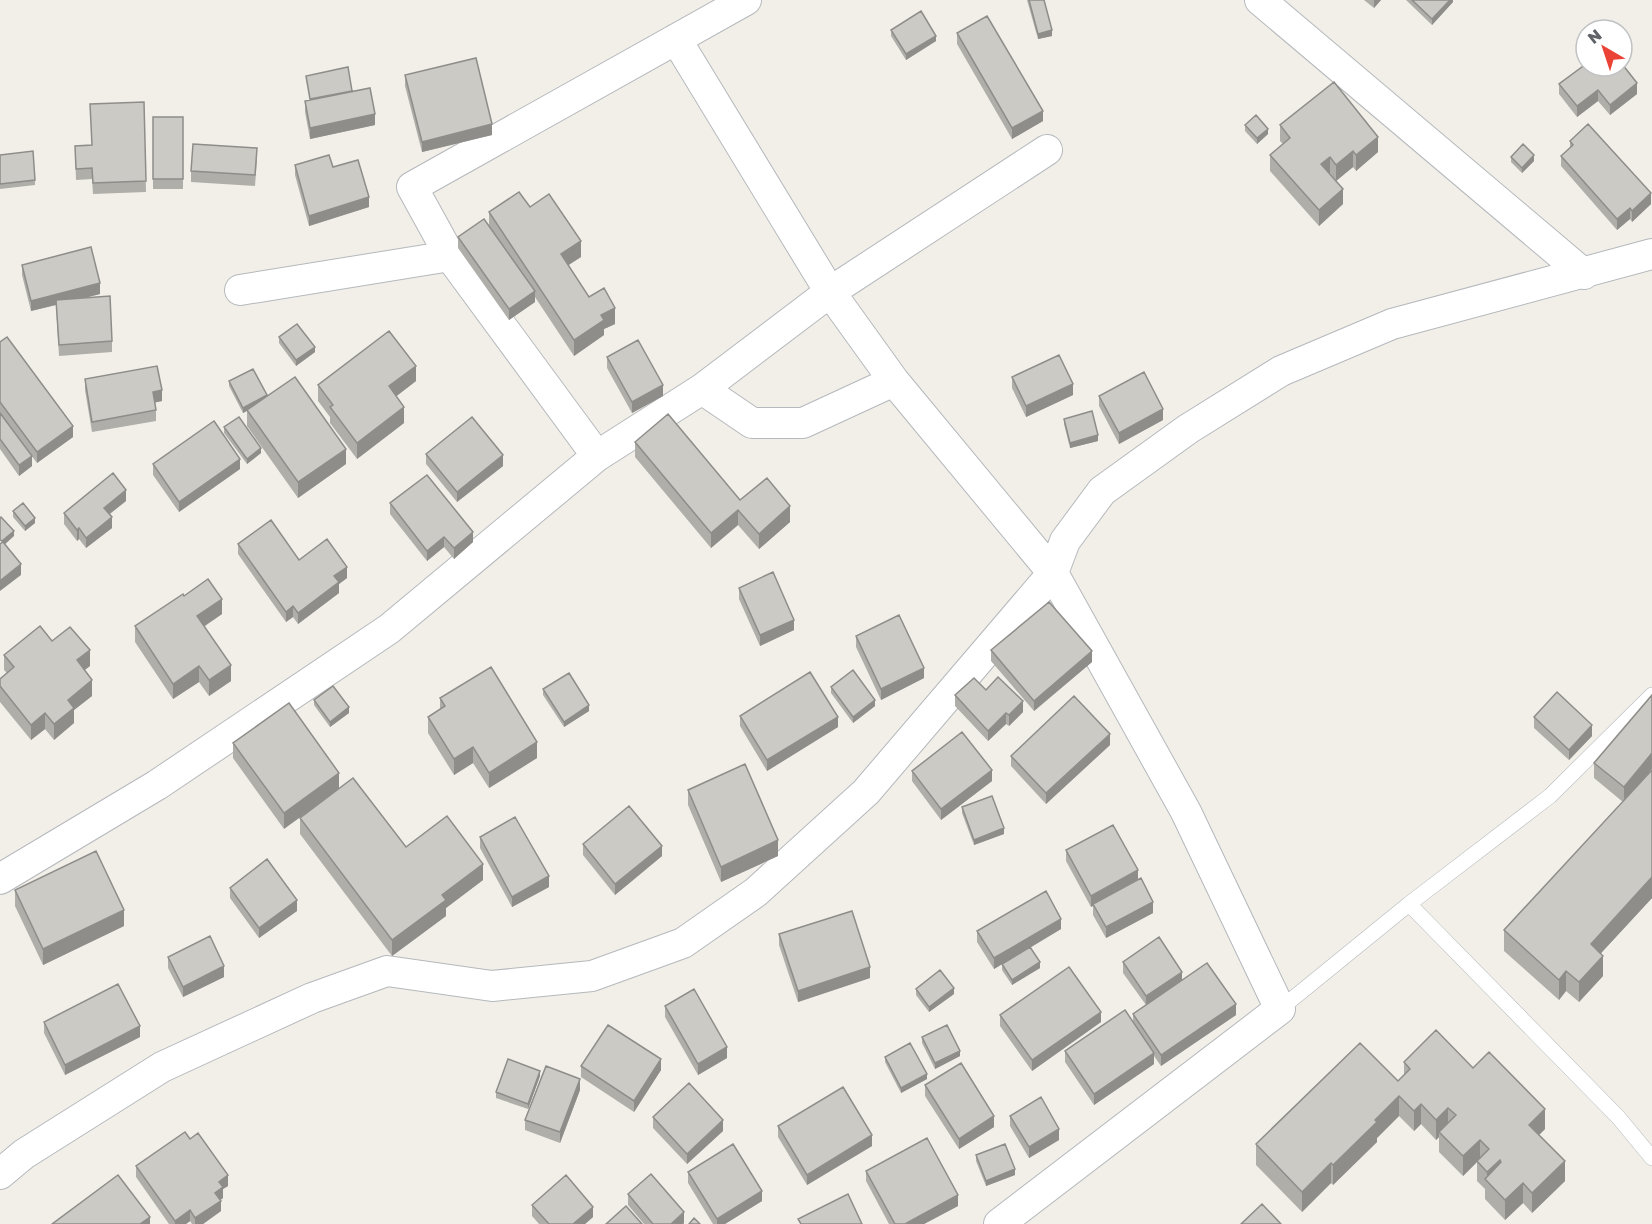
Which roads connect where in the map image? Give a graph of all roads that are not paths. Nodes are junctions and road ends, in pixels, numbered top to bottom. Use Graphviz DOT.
graph roads {
  1 [pos="746,0"];
  2 [pos="1260,0"];
  3 [pos="676,39"];
  4 [pos="1047,150"];
  5 [pos="1652,254"];
  6 [pos="450,256"];
  7 [pos="1584,274"];
  8 [pos="240,290"];
  9 [pos="830,292"];
  10 [pos="894,381"];
  11 [pos="702,389"];
  12 [pos="597,456"];
  13 [pos="1053,573"];
  14 [pos="1652,694"];
  15 [pos="0,879"];
  16 [pos="1409,904"];
  17 [pos="1280,1009"];
  18 [pos="1652,1158"];
  19 [pos="0,1174"];
  20 [pos="999,1224"];
  1 -- 3 [label="street"];
  2 -- 7 [label="street"];
  3 -- 6 [label="street"];
  3 -- 9 [label="street"];
  4 -- 9 [label="street"];
  5 -- 7 [label="street"];
  6 -- 8 [label="street"];
  6 -- 12 [label="street"];
  7 -- 13 [label="street"];
  9 -- 10 [label="street"];
  9 -- 11 [label="street"];
  10 -- 11 [label="street"];
  10 -- 13 [label="street"];
  11 -- 12 [label="street"];
  12 -- 15 [label="street"];
  13 -- 17 [label="street"];
  13 -- 19 [label="street"];
  14 -- 16 [label="lane"];
  16 -- 17 [label="lane"];
  16 -- 18 [label="lane"];
  17 -- 20 [label="street"];
}
